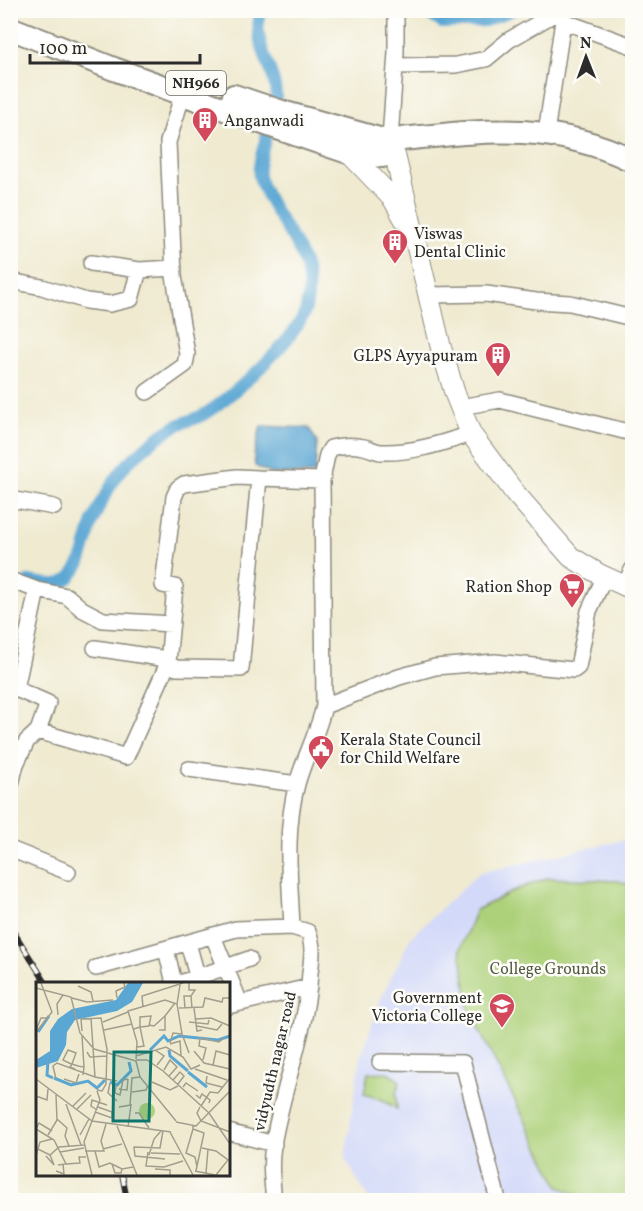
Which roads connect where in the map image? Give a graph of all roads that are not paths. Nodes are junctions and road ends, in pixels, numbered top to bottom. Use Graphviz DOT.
graph roads {
  1 [pos="396,10"];
  2 [pos="560,15"];
  3 [pos="10,22"];
  4 [pos="10,28"];
  5 [pos="633,46"];
  6 [pos="395,66"];
  7 [pos="183,93"];
  8 [pos="546,133"];
  9 [pos="390,147"];
  10 [pos="348,152"];
  11 [pos="633,160"];
  12 [pos="633,173"];
  13 [pos="416,237"];
  14 [pos="91,264"];
  15 [pos="174,268"];
  16 [pos="139,270"];
  17 [pos="10,281"];
  18 [pos="429,295"];
  19 [pos="633,318"];
  20 [pos="147,392"];
  21 [pos="460,407"];
  22 [pos="633,433"];
  23 [pos="471,434"];
  24 [pos="259,478"];
  25 [pos="322,480"];
  26 [pos="10,499"];
  27 [pos="54,507"];
  28 [pos="605,576"];
  29 [pos="10,580"];
  30 [pos="630,581"];
  31 [pos="37,590"];
  32 [pos="171,624"];
  33 [pos="95,648"];
  34 [pos="168,663"];
  35 [pos="324,706"];
  36 [pos="38,731"];
  37 [pos="13,763"];
  38 [pos="189,769"];
  39 [pos="297,784"];
  40 [pos="10,788"];
  41 [pos="10,849"];
  42 [pos="68,872"];
  43 [pos="292,927"];
  44 [pos="213,936"];
  45 [pos="188,943"];
  46 [pos="166,949"];
  47 [pos="249,959"];
  48 [pos="96,968"];
  49 [pos="226,968"];
  50 [pos="198,980"];
  51 [pos="174,982"];
  52 [pos="229,982"];
  53 [pos="230,986"];
  54 [pos="309,987"];
  55 [pos="234,1005"];
  56 [pos="380,1062"];
  57 [pos="230,1133"];
  58 [pos="274,1144"];
  59 [pos="274,1200"];
  60 [pos="498,1200"];
  1 -- 6 [label="street"];
  2 -- 5 [label="street"];
  2 -- 6 [label="street"];
  2 -- 8 [label="street"];
  3 -- 9 [label="highway, NH966"];
  4 -- 7 [label="highway, NH966"];
  6 -- 9 [label="street"];
  7 -- 10 [label="highway, NH966"];
  7 -- 15 [label="street"];
  8 -- 9 [label="highway, NH966"];
  8 -- 11 [label="highway, NH966"];
  9 -- 10 [label="highway, NH966"];
  9 -- 12 [label="highway, NH966"];
  9 -- 13 [label="main road"];
  10 -- 13 [label="main road"];
  13 -- 18 [label="main road"];
  14 -- 16 [label="street"];
  15 -- 16 [label="street"];
  15 -- 20 [label="street"];
  16 -- 17 [label="street"];
  18 -- 19 [label="street"];
  18 -- 21 [label="main road"];
  21 -- 22 [label="street"];
  21 -- 23 [label="main road"];
  23 -- 25 [label="street"];
  23 -- 28 [label="main road"];
  24 -- 25 [label="street"];
  24 -- 32 [label="street"];
  24 -- 34 [label="street"];
  25 -- 35 [label="street"];
  26 -- 27 [label="street"];
  28 -- 30 [label="main road"];
  28 -- 35 [label="street"];
  29 -- 31 [label="street"];
  31 -- 32 [label="street"];
  31 -- 36 [label="street"];
  32 -- 34 [label="street"];
  33 -- 34 [label="street"];
  34 -- 36 [label="street"];
  35 -- 39 [label="street"];
  36 -- 37 [label="street"];
  37 -- 40 [label="street"];
  38 -- 39 [label="street"];
  39 -- 43 [label="street"];
  41 -- 42 [label="street"];
  43 -- 44 [label="street"];
  43 -- 54 [label="street, vidyudth nagar road"];
  44 -- 45 [label="street"];
  44 -- 49 [label="street"];
  45 -- 46 [label="street"];
  45 -- 50 [label="street"];
  46 -- 48 [label="street"];
  46 -- 51 [label="street"];
  47 -- 49 [label="street"];
  49 -- 50 [label="street"];
  49 -- 52 [label="street"];
  53 -- 55 [label="street"];
  54 -- 55 [label="street"];
  54 -- 58 [label="street, vidyudth nagar road"];
  56 -- 60 [label="street"];
  57 -- 58 [label="street"];
  58 -- 59 [label="street, vidyudth nagar road"];
}
